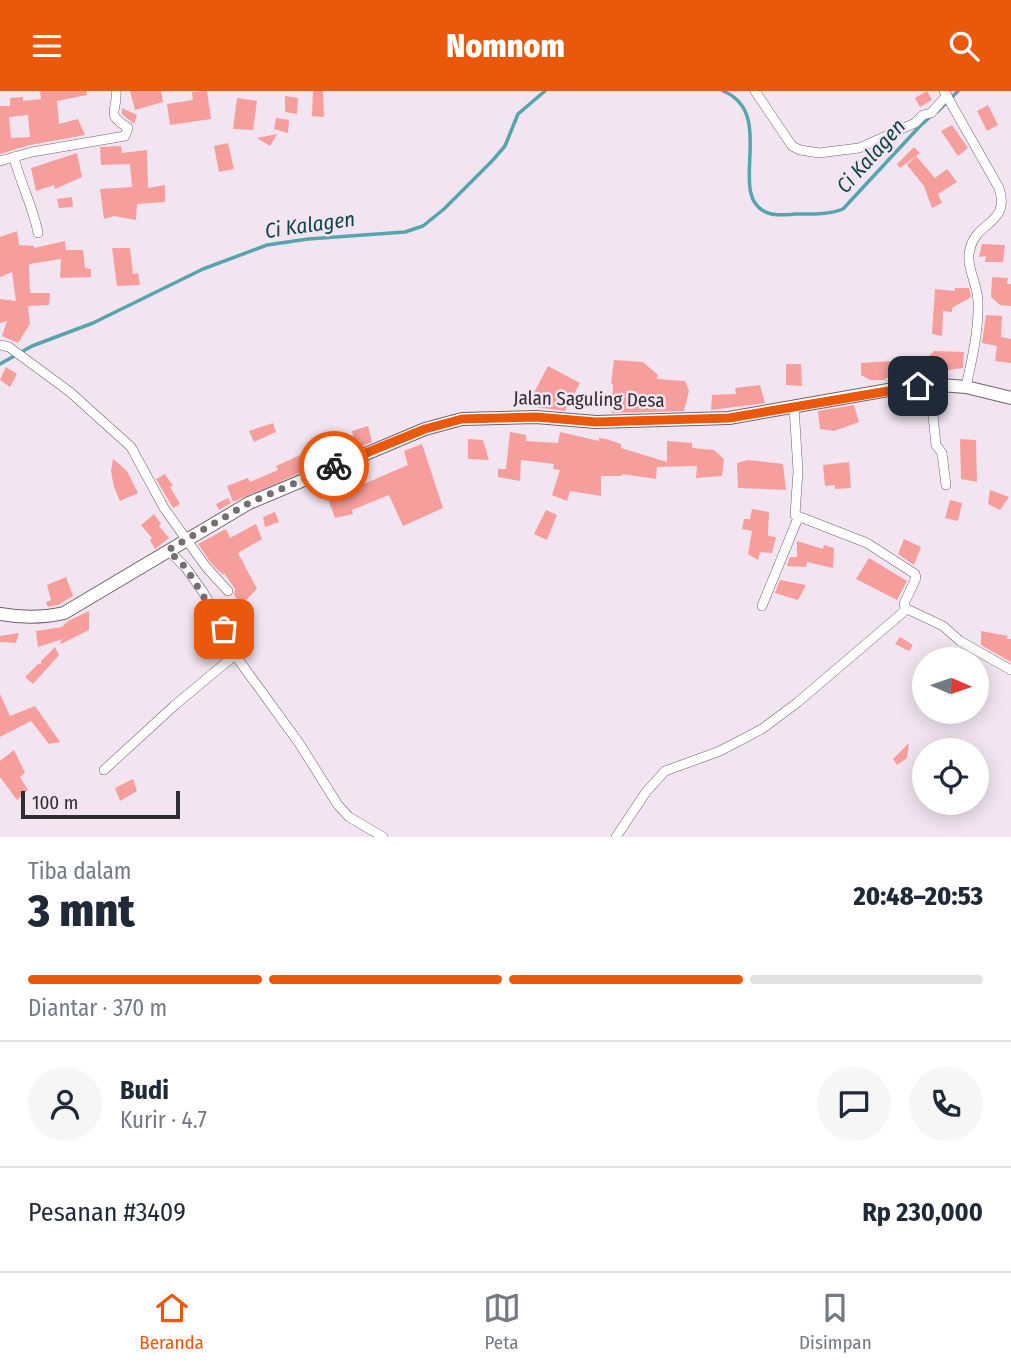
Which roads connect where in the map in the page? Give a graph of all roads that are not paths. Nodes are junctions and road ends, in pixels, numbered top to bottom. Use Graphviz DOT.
graph roads {
  1 [pos="117,91"];
  2 [pos="755,91"];
  3 [pos="948,96"];
  4 [pos="14,157"];
  5 [pos="0,161"];
  6 [pos="38,233"];
  7 [pos="0,345"];
  8 [pos="930,386"];
  9 [pos="966,387"];
  10 [pos="1011,398"];
  11 [pos="794,406"];
  12 [pos="946,485"];
  13 [pos="798,518"];
  14 [pos="187,541"];
  15 [pos="168,550"];
  16 [pos="228,591"];
  17 [pos="762,606"];
  18 [pos="907,609"];
  19 [pos="0,614"];
  20 [pos="235,655"];
  21 [pos="1011,670"];
  22 [pos="104,770"];
  23 [pos="383,837"];
  24 [pos="616,837"];
  1 -- 4 [label="street"];
  2 -- 3 [label="street"];
  3 -- 9 [label="street"];
  4 -- 5 [label="street"];
  4 -- 6 [label="street"];
  7 -- 14 [label="street"];
  8 -- 9 [label="street, Jalan Saguling Desa"];
  8 -- 11 [label="street, Jalan Saguling Desa"];
  8 -- 12 [label="street"];
  9 -- 10 [label="street, Jalan Saguling Desa"];
  11 -- 13 [label="street"];
  11 -- 14 [label="street, Jalan Saguling Desa"];
  13 -- 17 [label="street"];
  13 -- 18 [label="street"];
  14 -- 15 [label="street, Jalan Saguling Desa"];
  14 -- 16 [label="street"];
  15 -- 19 [label="street, Jalan Saguling Desa"];
  15 -- 20 [label="street"];
  18 -- 21 [label="street"];
  18 -- 24 [label="street"];
  20 -- 22 [label="street"];
  20 -- 23 [label="street"];
}
